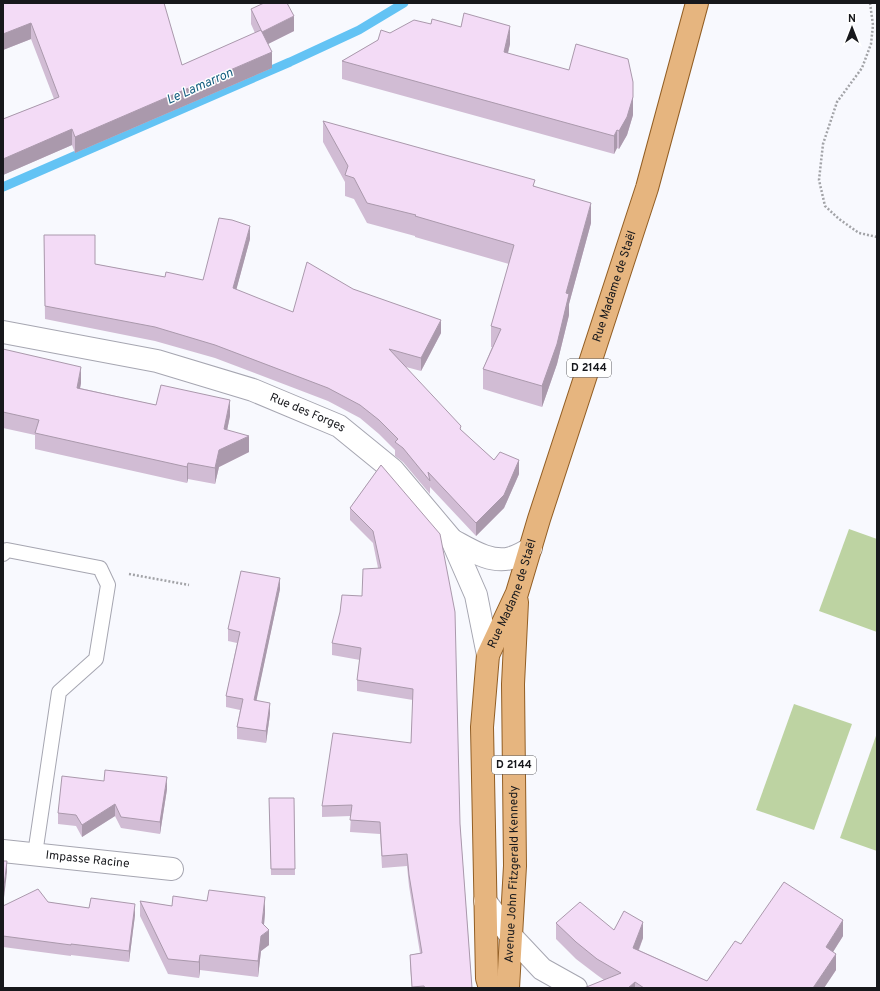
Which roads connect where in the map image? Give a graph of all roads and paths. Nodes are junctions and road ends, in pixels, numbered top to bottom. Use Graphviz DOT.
graph roads {
  1 [pos="696,3"];
  2 [pos="870,3"];
  3 [pos="877,237"];
  4 [pos="3,332"];
  5 [pos="452,540"];
  6 [pos="531,548"];
  7 [pos="3,554"];
  8 [pos="100,568"];
  9 [pos="189,585"];
  10 [pos="517,593"];
  11 [pos="488,655"];
  12 [pos="3,850"];
  13 [pos="35,854"];
  14 [pos="172,869"];
  15 [pos="485,901"];
  16 [pos="511,936"];
  17 [pos="490,988"];
  18 [pos="508,988"];
  19 [pos="576,988"];
  1 -- 6 [label="main road, Rue Madame de Staël / D 2144"];
  2 -- 3 [label="path"];
  4 -- 5 [label="main road, Rue des Forges"];
  5 -- 6 [label="main road"];
  5 -- 11 [label="main road, Rue des Forges"];
  6 -- 10 [label="main road, Rue Madame de Staël / D 2144"];
  7 -- 8 [label="lane"];
  8 -- 9 [label="path"];
  8 -- 13 [label="lane"];
  10 -- 11 [label="main road, Rue Madame de Staël / D 2144"];
  10 -- 16 [label="main road, Avenue John Fitzgerald Kennedy / D 2144"];
  11 -- 15 [label="main road, Avenue John Fitzgerald Kennedy / D 2144"];
  12 -- 13 [label="main road, Impasse Racine"];
  13 -- 14 [label="main road, Impasse Racine"];
  15 -- 16 [label="main road"];
  15 -- 17 [label="main road, Avenue John Fitzgerald Kennedy / D 2144"];
  16 -- 18 [label="main road, Avenue John Fitzgerald Kennedy / D 2144"];
  16 -- 19 [label="main road"];
}
